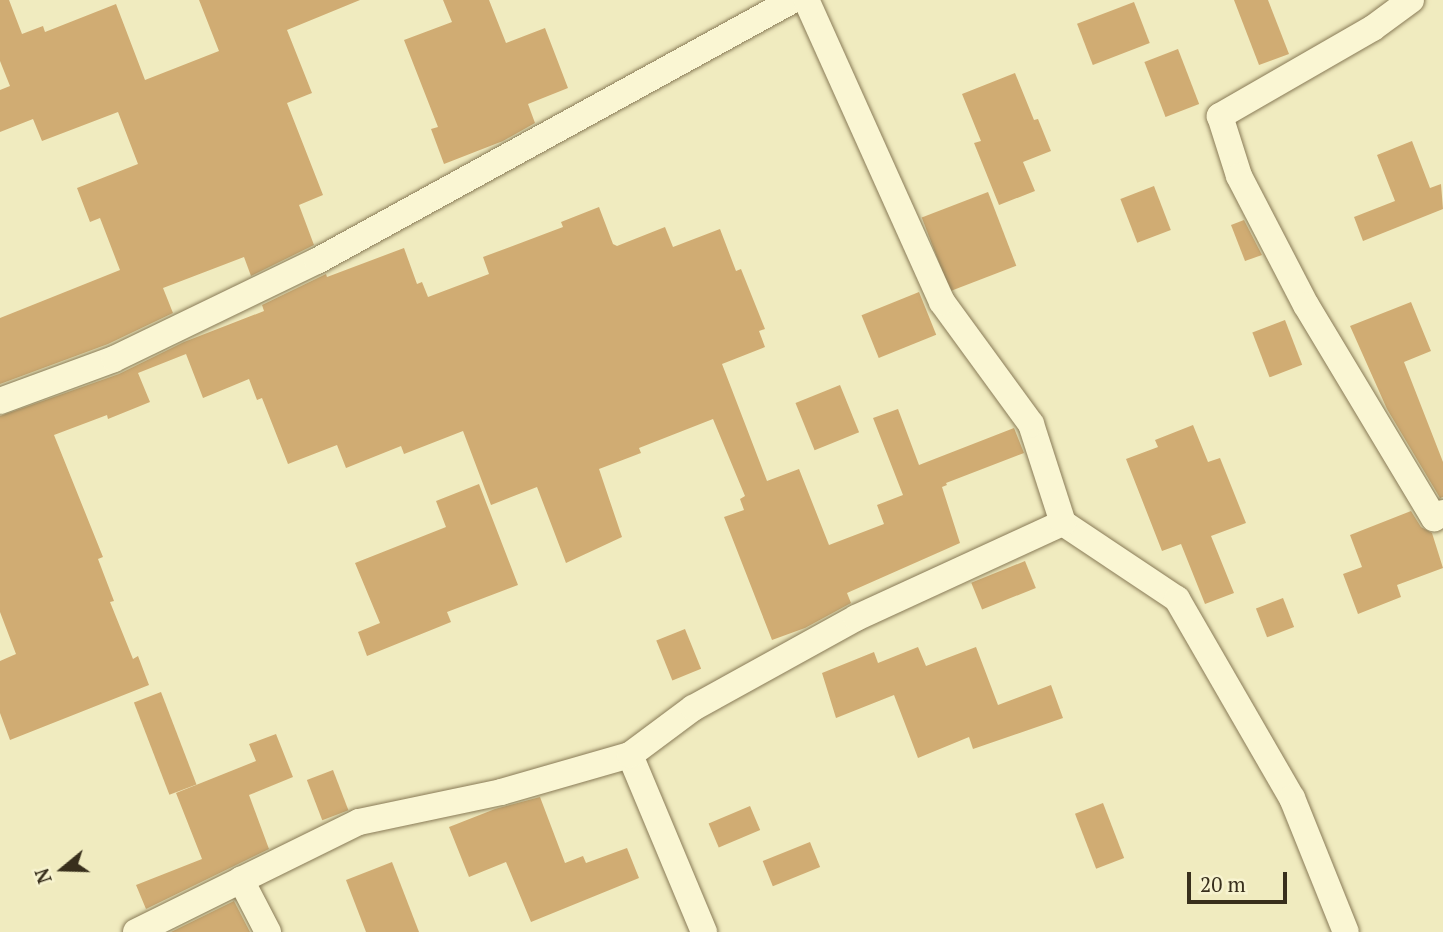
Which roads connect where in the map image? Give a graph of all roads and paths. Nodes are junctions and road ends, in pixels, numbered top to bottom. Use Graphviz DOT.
graph roads {
  1 [pos="793,0"];
  2 [pos="806,0"];
  3 [pos="1411,0"];
  4 [pos="0,401"];
  5 [pos="1443,513"];
  6 [pos="1063,523"];
  7 [pos="630,755"];
  8 [pos="241,880"];
  9 [pos="136,932"];
  10 [pos="268,932"];
  11 [pos="704,932"];
  12 [pos="1346,932"];
  1 -- 4 [label="street"];
  2 -- 6 [label="street"];
  3 -- 5 [label="street"];
  6 -- 7 [label="street"];
  6 -- 12 [label="street"];
  7 -- 8 [label="street"];
  7 -- 11 [label="street"];
  8 -- 9 [label="street"];
  8 -- 10 [label="street"];
}
